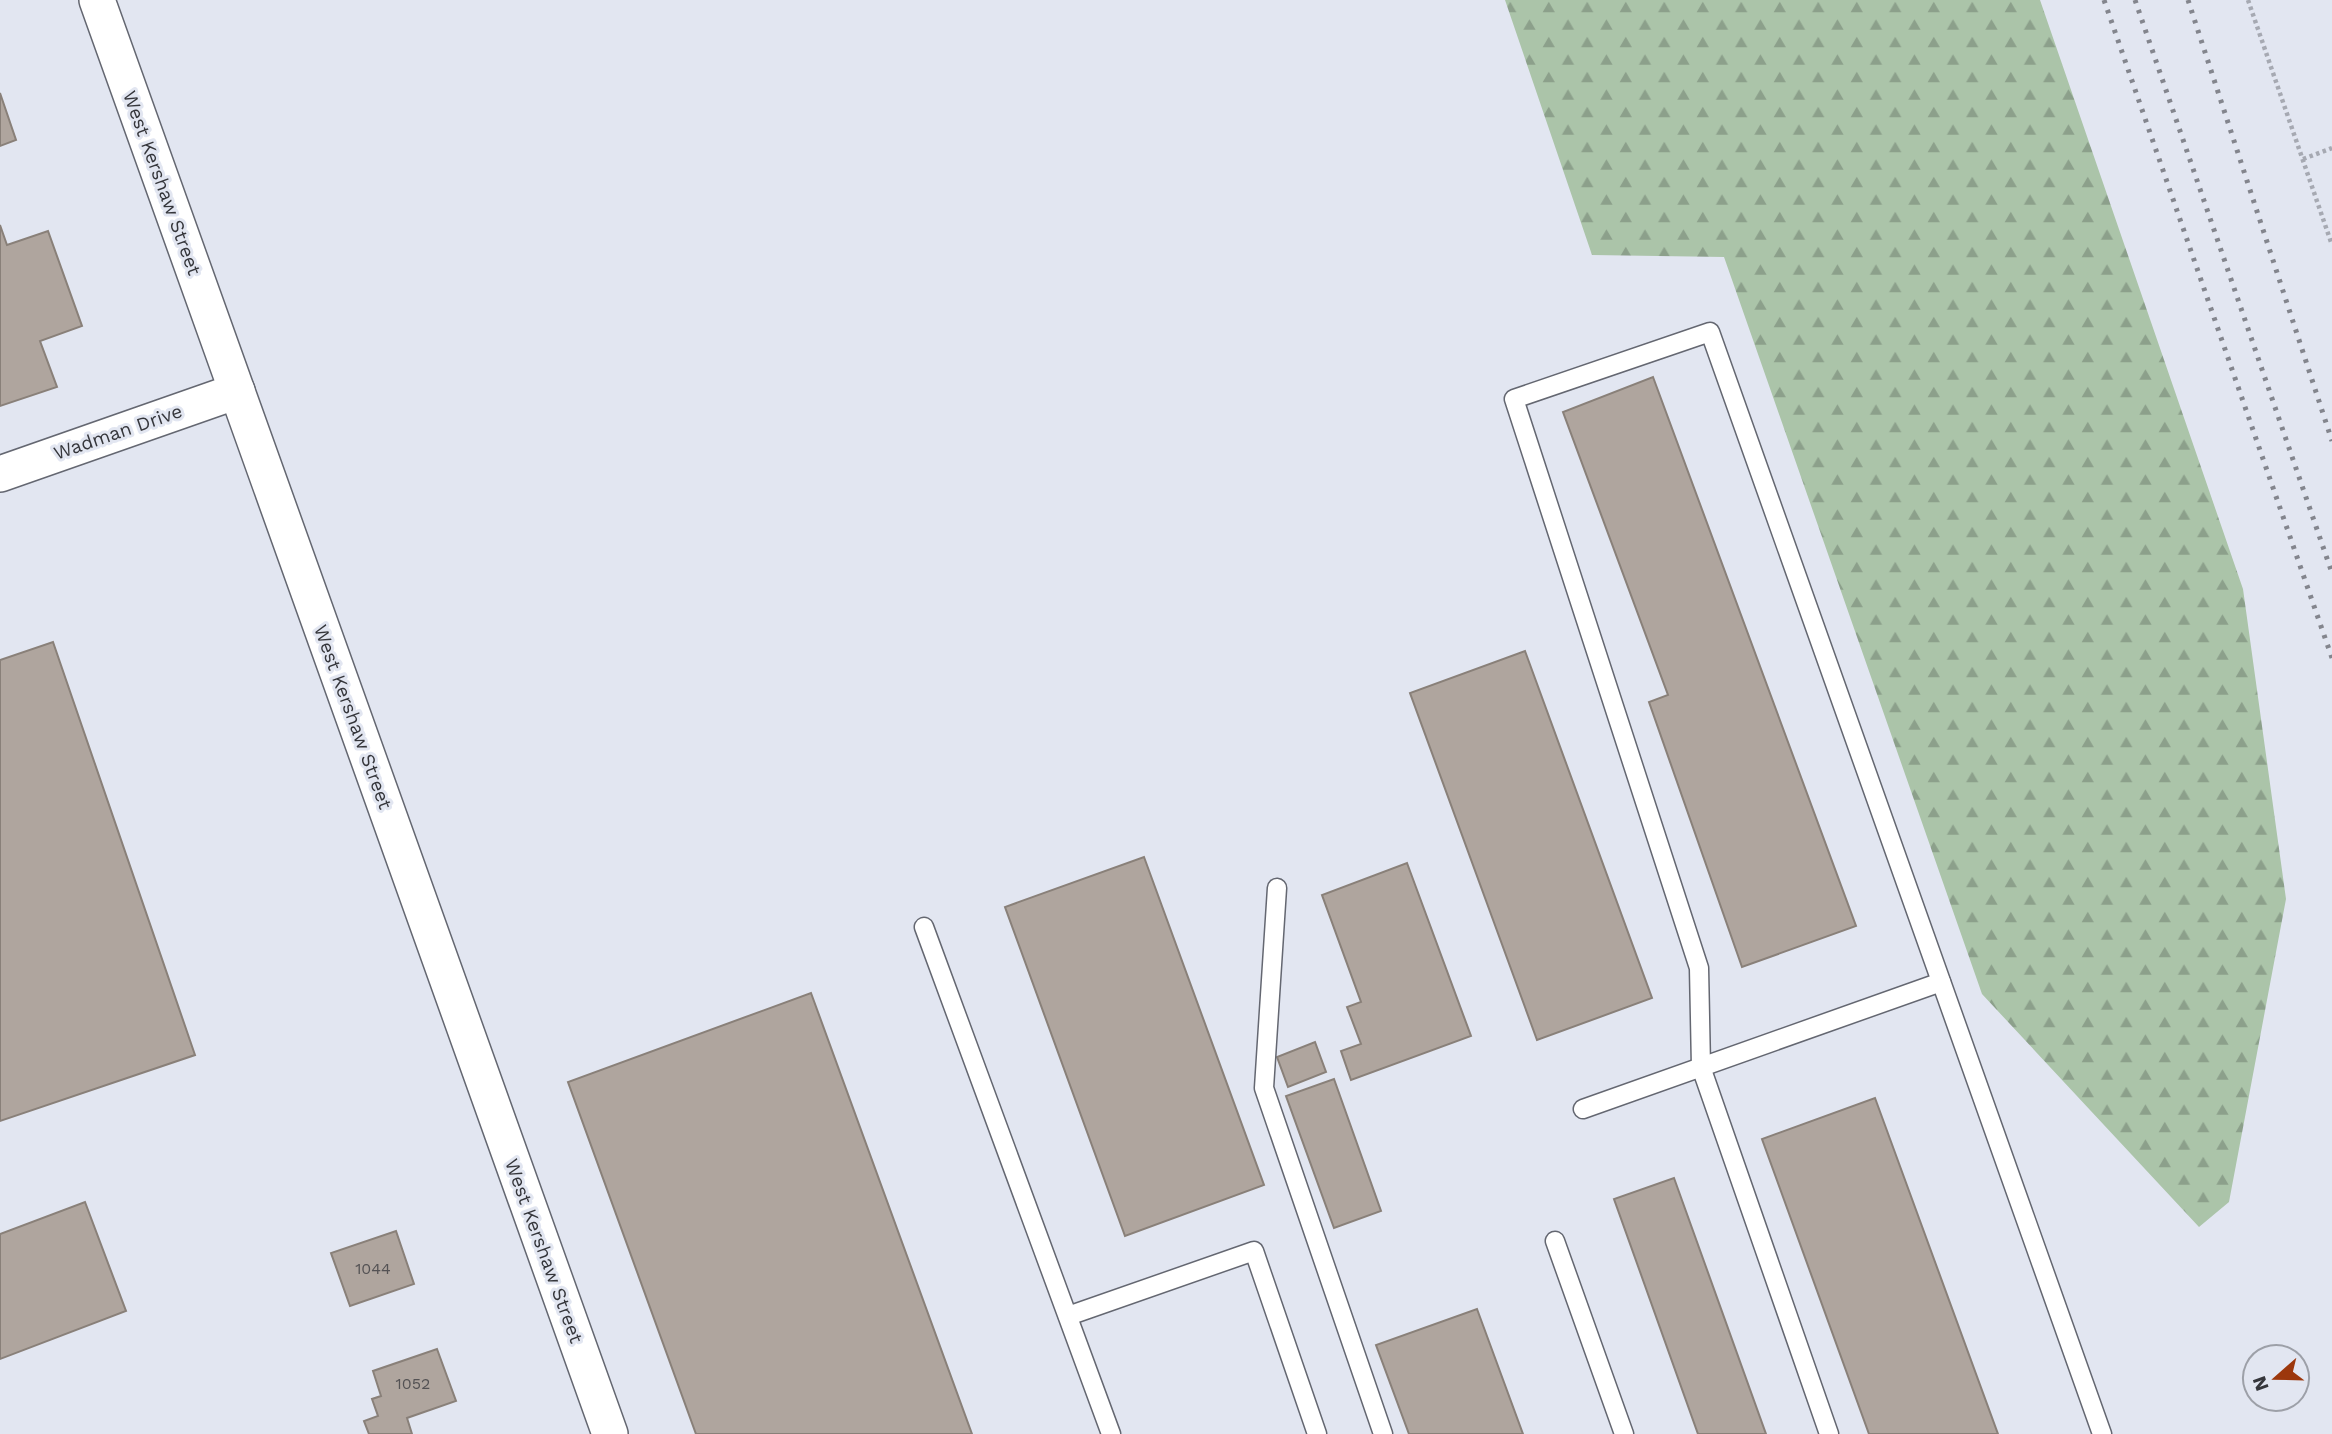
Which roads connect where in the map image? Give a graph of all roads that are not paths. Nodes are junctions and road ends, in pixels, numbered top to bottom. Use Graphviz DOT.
graph roads {
  1 [pos="97,0"];
  2 [pos="236,391"];
  3 [pos="0,474"];
  4 [pos="1278,888"];
  5 [pos="924,927"];
  6 [pos="1941,982"];
  7 [pos="1701,1067"];
  8 [pos="1583,1109"];
  9 [pos="1555,1241"];
  10 [pos="1068,1316"];
  11 [pos="610,1434"];
  12 [pos="1111,1434"];
  13 [pos="1317,1434"];
  14 [pos="1383,1434"];
  15 [pos="1624,1434"];
  16 [pos="1829,1434"];
  17 [pos="2102,1434"];
  1 -- 2 [label="street, West Kershaw Street"];
  2 -- 3 [label="street, Wadman Drive"];
  2 -- 11 [label="street, West Kershaw Street"];
  4 -- 14 [label="lane"];
  5 -- 10 [label="lane"];
  6 -- 7 [label="lane"];
  6 -- 7 [label="lane"];
  6 -- 17 [label="lane"];
  7 -- 8 [label="lane"];
  7 -- 16 [label="lane"];
  9 -- 15 [label="lane"];
  10 -- 12 [label="lane"];
  10 -- 13 [label="lane"];
}
